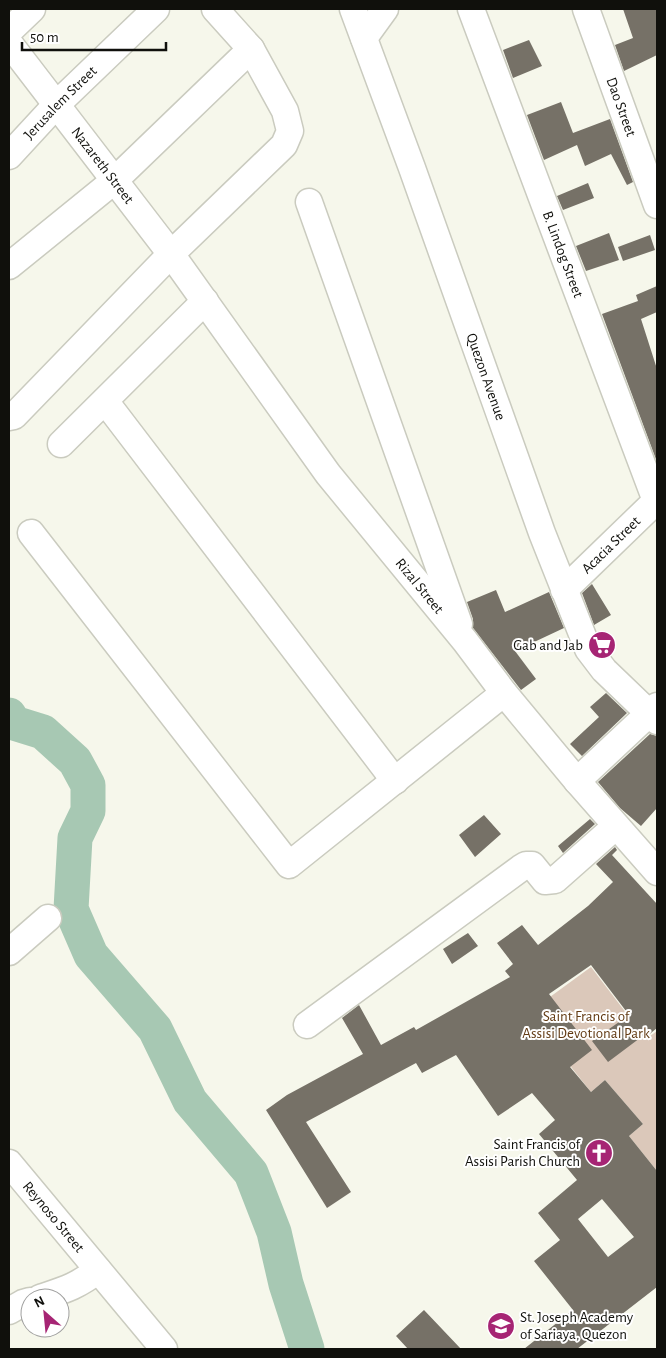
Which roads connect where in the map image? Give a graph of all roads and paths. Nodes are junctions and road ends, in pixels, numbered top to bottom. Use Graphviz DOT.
graph roads {
  1 [pos="32,9"];
  2 [pos="156,9"];
  3 [pos="215,9"];
  4 [pos="353,9"];
  5 [pos="386,9"];
  6 [pos="471,9"];
  7 [pos="586,9"];
  8 [pos="9,31"];
  9 [pos="364,38"];
  10 [pos="9,43"];
  11 [pos="251,49"];
  12 [pos="56,105"];
  13 [pos="9,156"];
  14 [pos="114,180"];
  15 [pos="309,202"];
  16 [pos="657,205"];
  17 [pos="171,254"];
  18 [pos="9,266"];
  19 [pos="201,294"];
  20 [pos="104,401"];
  21 [pos="11,416"];
  22 [pos="61,444"];
  23 [pos="656,500"];
  24 [pos="31,533"];
  25 [pos="564,590"];
  26 [pos="465,641"];
  27 [pos="504,693"];
  28 [pos="655,714"];
  29 [pos="395,780"];
  30 [pos="577,781"];
  31 [pos="616,826"];
  32 [pos="657,872"];
  33 [pos="48,918"];
  34 [pos="9,952"];
  35 [pos="307,1025"];
  36 [pos="9,1163"];
  37 [pos="98,1270"];
  38 [pos="70,1288"];
  39 [pos="20,1305"];
  40 [pos="9,1311"];
  41 [pos="164,1349"];
  1 -- 8 [label="street"];
  2 -- 12 [label="street, Jerusalem Street"];
  3 -- 11 [label="street"];
  4 -- 9 [label="street, Quezon Avenue"];
  5 -- 9 [label="street"];
  6 -- 23 [label="street, B. Lindog Street"];
  7 -- 16 [label="street, Dao Street"];
  9 -- 25 [label="street, Quezon Avenue"];
  10 -- 12 [label="street, Nazareth Street"];
  11 -- 14 [label="street"];
  11 -- 17 [label="street"];
  12 -- 13 [label="street, Jerusalem Street"];
  12 -- 14 [label="street, Nazareth Street"];
  14 -- 17 [label="street, Nazareth Street"];
  14 -- 18 [label="street"];
  15 -- 26 [label="street"];
  17 -- 19 [label="street, Nazareth Street"];
  17 -- 21 [label="street"];
  19 -- 20 [label="street"];
  19 -- 26 [label="street, Rizal Street"];
  20 -- 22 [label="street"];
  20 -- 29 [label="street"];
  23 -- 25 [label="street, Acacia Street"];
  24 -- 29 [label="street"];
  25 -- 28 [label="street, Quezon Avenue"];
  26 -- 27 [label="street, Rizal Street"];
  27 -- 29 [label="street"];
  27 -- 30 [label="street, Rizal Street"];
  28 -- 30 [label="street"];
  30 -- 31 [label="street, Rizal Street"];
  31 -- 32 [label="street, Rizal Street"];
  31 -- 35 [label="street"];
  33 -- 34 [label="street"];
  36 -- 37 [label="street, Reynoso Street"];
  37 -- 38 [label="street"];
  37 -- 41 [label="street, Reynoso Street"];
  39 -- 40 [label="street"];
}
